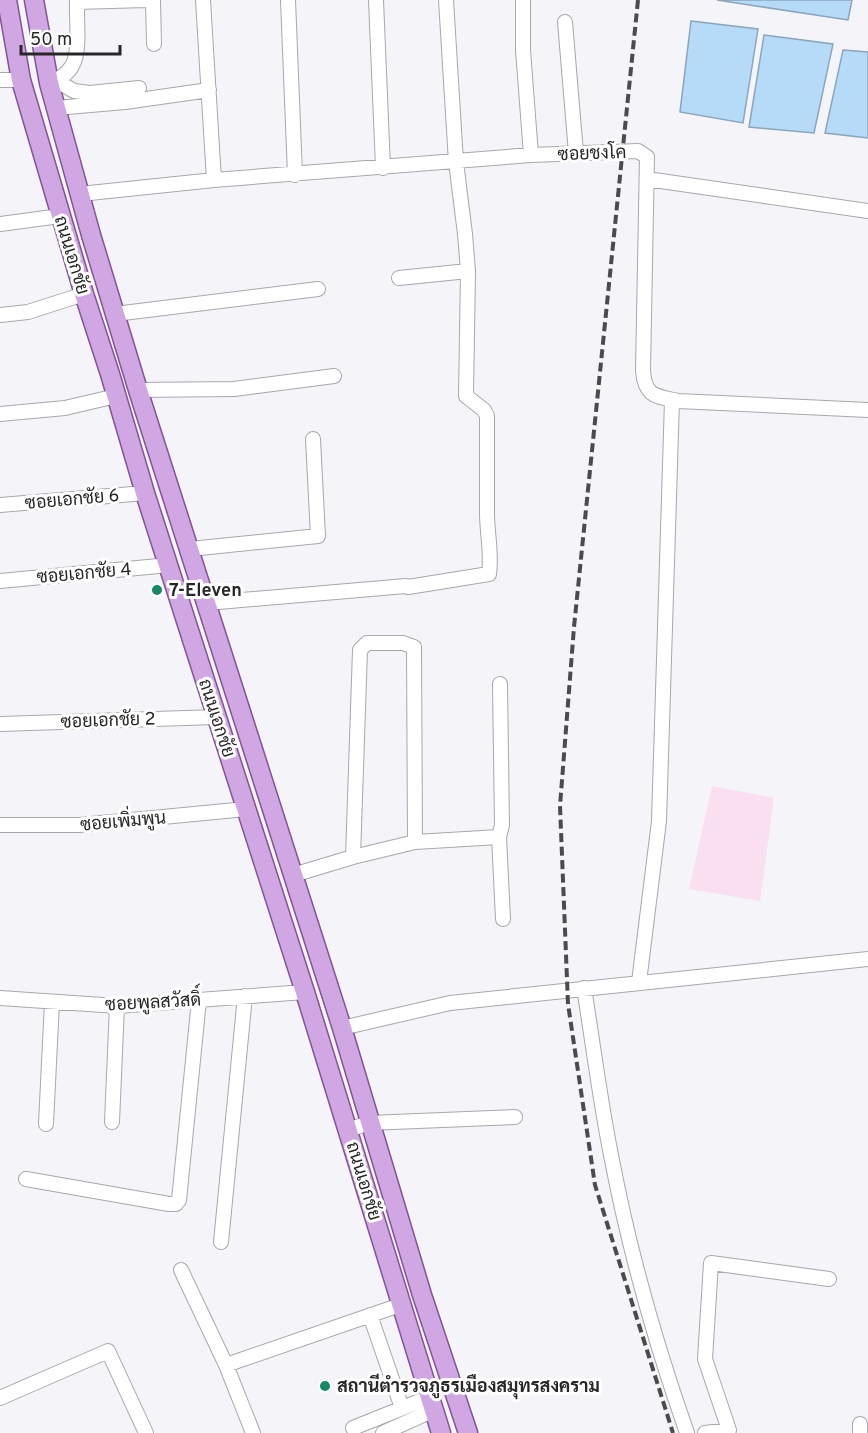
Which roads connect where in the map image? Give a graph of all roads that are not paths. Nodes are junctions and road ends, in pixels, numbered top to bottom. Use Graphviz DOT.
graph roads {
  1 [pos="7,0"];
  2 [pos="34,0"];
  3 [pos="146,0"];
  4 [pos="153,0"];
  5 [pos="203,0"];
  6 [pos="288,0"];
  7 [pos="376,0"];
  8 [pos="446,0"];
  9 [pos="523,0"];
  10 [pos="77,1"];
  11 [pos="566,22"];
  12 [pos="153,44"];
  13 [pos="0,80"];
  14 [pos="21,80"];
  15 [pos="52,82"];
  16 [pos="139,88"];
  17 [pos="209,90"];
  18 [pos="56,108"];
  19 [pos="576,153"];
  20 [pos="531,155"];
  21 [pos="456,162"];
  22 [pos="383,168"];
  23 [pos="295,175"];
  24 [pos="646,179"];
  25 [pos="214,180"];
  26 [pos="80,194"];
  27 [pos="868,211"];
  28 [pos="60,216"];
  29 [pos="0,225"];
  30 [pos="468,271"];
  31 [pos="399,278"];
  32 [pos="318,289"];
  33 [pos="84,294"];
  34 [pos="115,314"];
  35 [pos="0,315"];
  36 [pos="334,376"];
  37 [pos="138,390"];
  38 [pos="116,396"];
  39 [pos="672,400"];
  40 [pos="868,410"];
  41 [pos="0,414"];
  42 [pos="313,439"];
  43 [pos="145,493"];
  44 [pos="0,505"];
  45 [pos="190,549"];
  46 [pos="169,565"];
  47 [pos="0,581"];
  48 [pos="207,603"];
  49 [pos="500,684"];
  50 [pos="216,717"];
  51 [pos="0,724"];
  52 [pos="246,809"];
  53 [pos="0,825"];
  54 [pos="499,837"];
  55 [pos="415,842"];
  56 [pos="353,857"];
  57 [pos="293,875"];
  58 [pos="503,919"];
  59 [pos="868,959"];
  60 [pos="639,982"];
  61 [pos="584,988"];
  62 [pos="305,992"];
  63 [pos="245,996"];
  64 [pos="0,998"];
  65 [pos="199,1000"];
  66 [pos="52,1002"];
  67 [pos="117,1006"];
  68 [pos="342,1028"];
  69 [pos="515,1118"];
  70 [pos="112,1122"];
  71 [pos="369,1123"];
  72 [pos="46,1124"];
  73 [pos="348,1130"];
  74 [pos="26,1179"];
  75 [pos="221,1242"];
  76 [pos="181,1270"];
  77 [pos="829,1279"];
  78 [pos="403,1304"];
  79 [pos="370,1316"];
  80 [pos="226,1365"];
  81 [pos="0,1398"];
  82 [pos="432,1404"];
  83 [pos="402,1408"];
  84 [pos="353,1428"];
  85 [pos="146,1433"];
  86 [pos="253,1433"];
  87 [pos="382,1433"];
  88 [pos="441,1433"];
  89 [pos="468,1433"];
  90 [pos="687,1433"];
  91 [pos="705,1433"];
  1 -- 14 [label="main road, ถนนเอกชัย"];
  2 -- 15 [label="main road, ถนนเอกชัย"];
  3 -- 10 [label="street"];
  4 -- 12 [label="street"];
  5 -- 17 [label="street"];
  6 -- 23 [label="street"];
  7 -- 22 [label="street"];
  8 -- 21 [label="street"];
  9 -- 20 [label="street"];
  10 -- 15 [label="street"];
  11 -- 19 [label="street"];
  13 -- 14 [label="street"];
  14 -- 28 [label="main road, ถนนเอกชัย"];
  15 -- 16 [label="street"];
  15 -- 18 [label="main road, ถนนเอกชัย"];
  17 -- 18 [label="street"];
  17 -- 25 [label="street"];
  18 -- 26 [label="main road, ถนนเอกชัย"];
  19 -- 20 [label="street, ซอยชงโค"];
  19 -- 24 [label="street, ซอยชงโค"];
  20 -- 21 [label="street, ซอยชงโค"];
  21 -- 22 [label="street, ซอยชงโค"];
  21 -- 30 [label="street"];
  22 -- 23 [label="street, ซอยชงโค"];
  23 -- 25 [label="street, ซอยชงโค"];
  24 -- 27 [label="street"];
  24 -- 39 [label="street, ซอยชงโค"];
  25 -- 26 [label="street, ซอยชงโค"];
  26 -- 34 [label="main road, ถนนเอกชัย"];
  28 -- 29 [label="street"];
  28 -- 33 [label="main road, ถนนเอกชัย"];
  30 -- 31 [label="street"];
  30 -- 48 [label="street"];
  32 -- 34 [label="street"];
  33 -- 35 [label="street"];
  33 -- 38 [label="main road, ถนนเอกชัย"];
  34 -- 37 [label="main road, ถนนเอกชัย"];
  36 -- 37 [label="street"];
  37 -- 45 [label="main road, ถนนเอกชัย"];
  38 -- 41 [label="street"];
  38 -- 43 [label="main road, ถนนเอกชัย"];
  39 -- 40 [label="street, ซอยชงโค"];
  39 -- 60 [label="street"];
  42 -- 45 [label="street"];
  43 -- 44 [label="street, ซอยเอกชัย 6"];
  43 -- 46 [label="main road, ถนนเอกชัย"];
  45 -- 48 [label="main road, ถนนเอกชัย"];
  46 -- 47 [label="street, ซอยเอกชัย 4"];
  46 -- 50 [label="main road, ถนนเอกชัย"];
  48 -- 57 [label="main road, ถนนเอกชัย"];
  49 -- 54 [label="street"];
  50 -- 51 [label="street, ซอยเอกชัย 2"];
  50 -- 52 [label="main road, ถนนเอกชัย"];
  52 -- 53 [label="street, ซอยเพิ่มพูน"];
  52 -- 62 [label="main road, ถนนเอกชัย"];
  54 -- 55 [label="street"];
  54 -- 58 [label="street"];
  55 -- 56 [label="street"];
  55 -- 56 [label="street"];
  56 -- 57 [label="street"];
  57 -- 68 [label="main road, ถนนเอกชัย"];
  59 -- 60 [label="street"];
  60 -- 61 [label="street"];
  61 -- 68 [label="street"];
  61 -- 90 [label="street"];
  62 -- 63 [label="street, ซอยพูลสวัสดิ์"];
  62 -- 73 [label="main road, ถนนเอกชัย"];
  63 -- 65 [label="street, ซอยพูลสวัสดิ์"];
  63 -- 75 [label="street"];
  64 -- 66 [label="street, ซอยพูลสวัสดิ์"];
  65 -- 67 [label="street, ซอยพูลสวัสดิ์"];
  65 -- 74 [label="street"];
  66 -- 67 [label="street, ซอยพูลสวัสดิ์"];
  66 -- 72 [label="street"];
  67 -- 70 [label="street"];
  68 -- 71 [label="main road, ถนนเอกชัย"];
  69 -- 71 [label="street"];
  71 -- 73 [label="street"];
  71 -- 89 [label="main road, ถนนเอกชัย"];
  73 -- 78 [label="main road, ถนนเอกชัย"];
  76 -- 80 [label="street"];
  77 -- 91 [label="street"];
  78 -- 79 [label="street"];
  78 -- 82 [label="main road, ถนนเอกชัย"];
  79 -- 80 [label="street"];
  79 -- 83 [label="street"];
  80 -- 86 [label="street"];
  81 -- 85 [label="street"];
  82 -- 83 [label="street"];
  82 -- 87 [label="street"];
  82 -- 88 [label="main road, ถนนเอกชัย"];
  83 -- 84 [label="street"];
}
